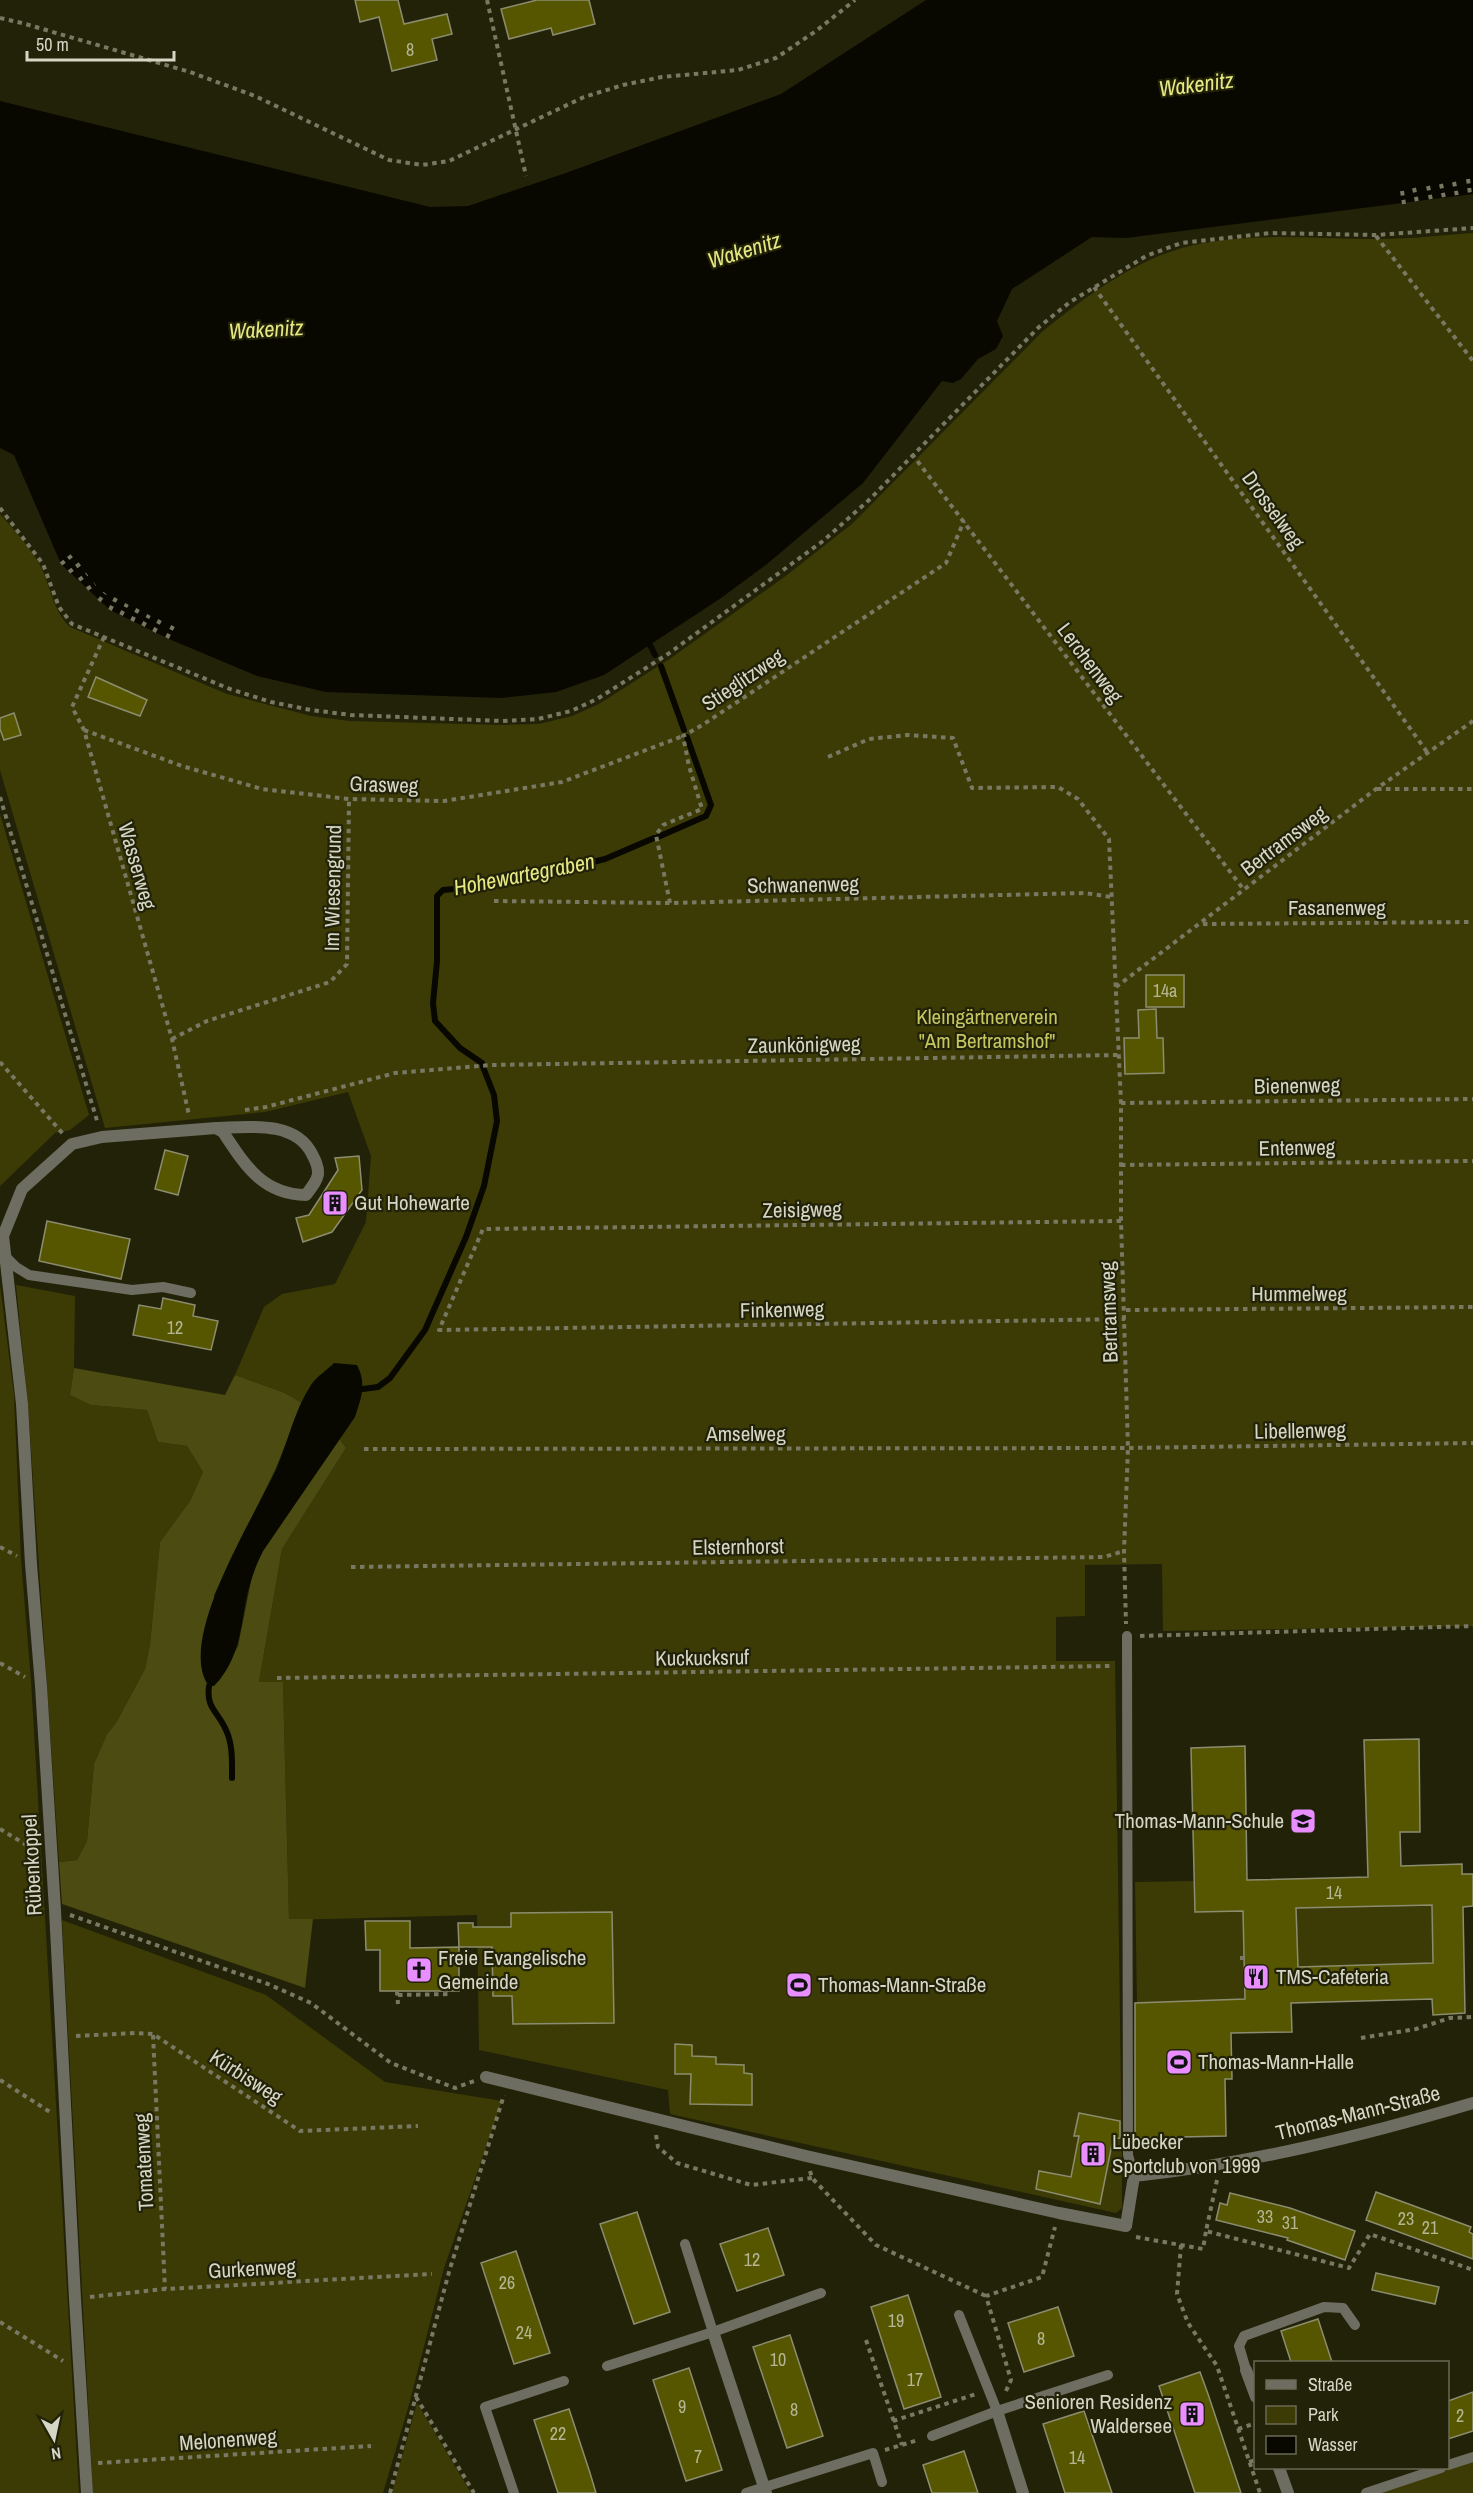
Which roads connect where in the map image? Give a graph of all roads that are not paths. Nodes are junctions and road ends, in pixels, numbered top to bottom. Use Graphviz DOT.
graph roads {
  1 [pos="216,1128"];
  2 [pos="1,1236"];
  3 [pos="5,1256"];
  4 [pos="191,1293"];
  5 [pos="1127,1636"];
  6 [pos="486,2077"];
  7 [pos="1473,2103"];
  8 [pos="1134,2176"];
  9 [pos="685,2244"];
  10 [pos="821,2294"];
  11 [pos="959,2314"];
  12 [pos="1355,2325"];
  13 [pos="713,2332"];
  14 [pos="607,2366"];
  15 [pos="1246,2370"];
  16 [pos="1108,2374"];
  17 [pos="564,2381"];
  18 [pos="1254,2392"];
  19 [pos="997,2411"];
  20 [pos="933,2436"];
  21 [pos="1473,2457"];
  22 [pos="1449,2465"];
  23 [pos="1279,2469"];
  24 [pos="1438,2469"];
  25 [pos="882,2482"];
  26 [pos="765,2490"];
  27 [pos="87,2493"];
  28 [pos="514,2493"];
  29 [pos="746,2493"];
  30 [pos="1023,2493"];
  31 [pos="1288,2493"];
  32 [pos="1366,2493"];
  1 -- 1 [label="street"];
  1 -- 2 [label="street"];
  2 -- 3 [label="street, Rübenkoppel"];
  3 -- 4 [label="lane"];
  3 -- 27 [label="street, Rübenkoppel"];
  5 -- 8 [label="lane"];
  6 -- 8 [label="street"];
  7 -- 8 [label="street, Thomas-Mann-Straße"];
  9 -- 13 [label="lane"];
  10 -- 13 [label="lane"];
  11 -- 19 [label="lane"];
  12 -- 15 [label="lane"];
  13 -- 14 [label="lane"];
  13 -- 26 [label="street"];
  15 -- 18 [label="street"];
  16 -- 19 [label="lane"];
  17 -- 28 [label="lane"];
  19 -- 20 [label="lane"];
  19 -- 30 [label="street"];
  21 -- 22 [label="lane"];
  23 -- 31 [label="street"];
  24 -- 32 [label="lane"];
  25 -- 26 [label="lane"];
  26 -- 29 [label="lane"];
}
